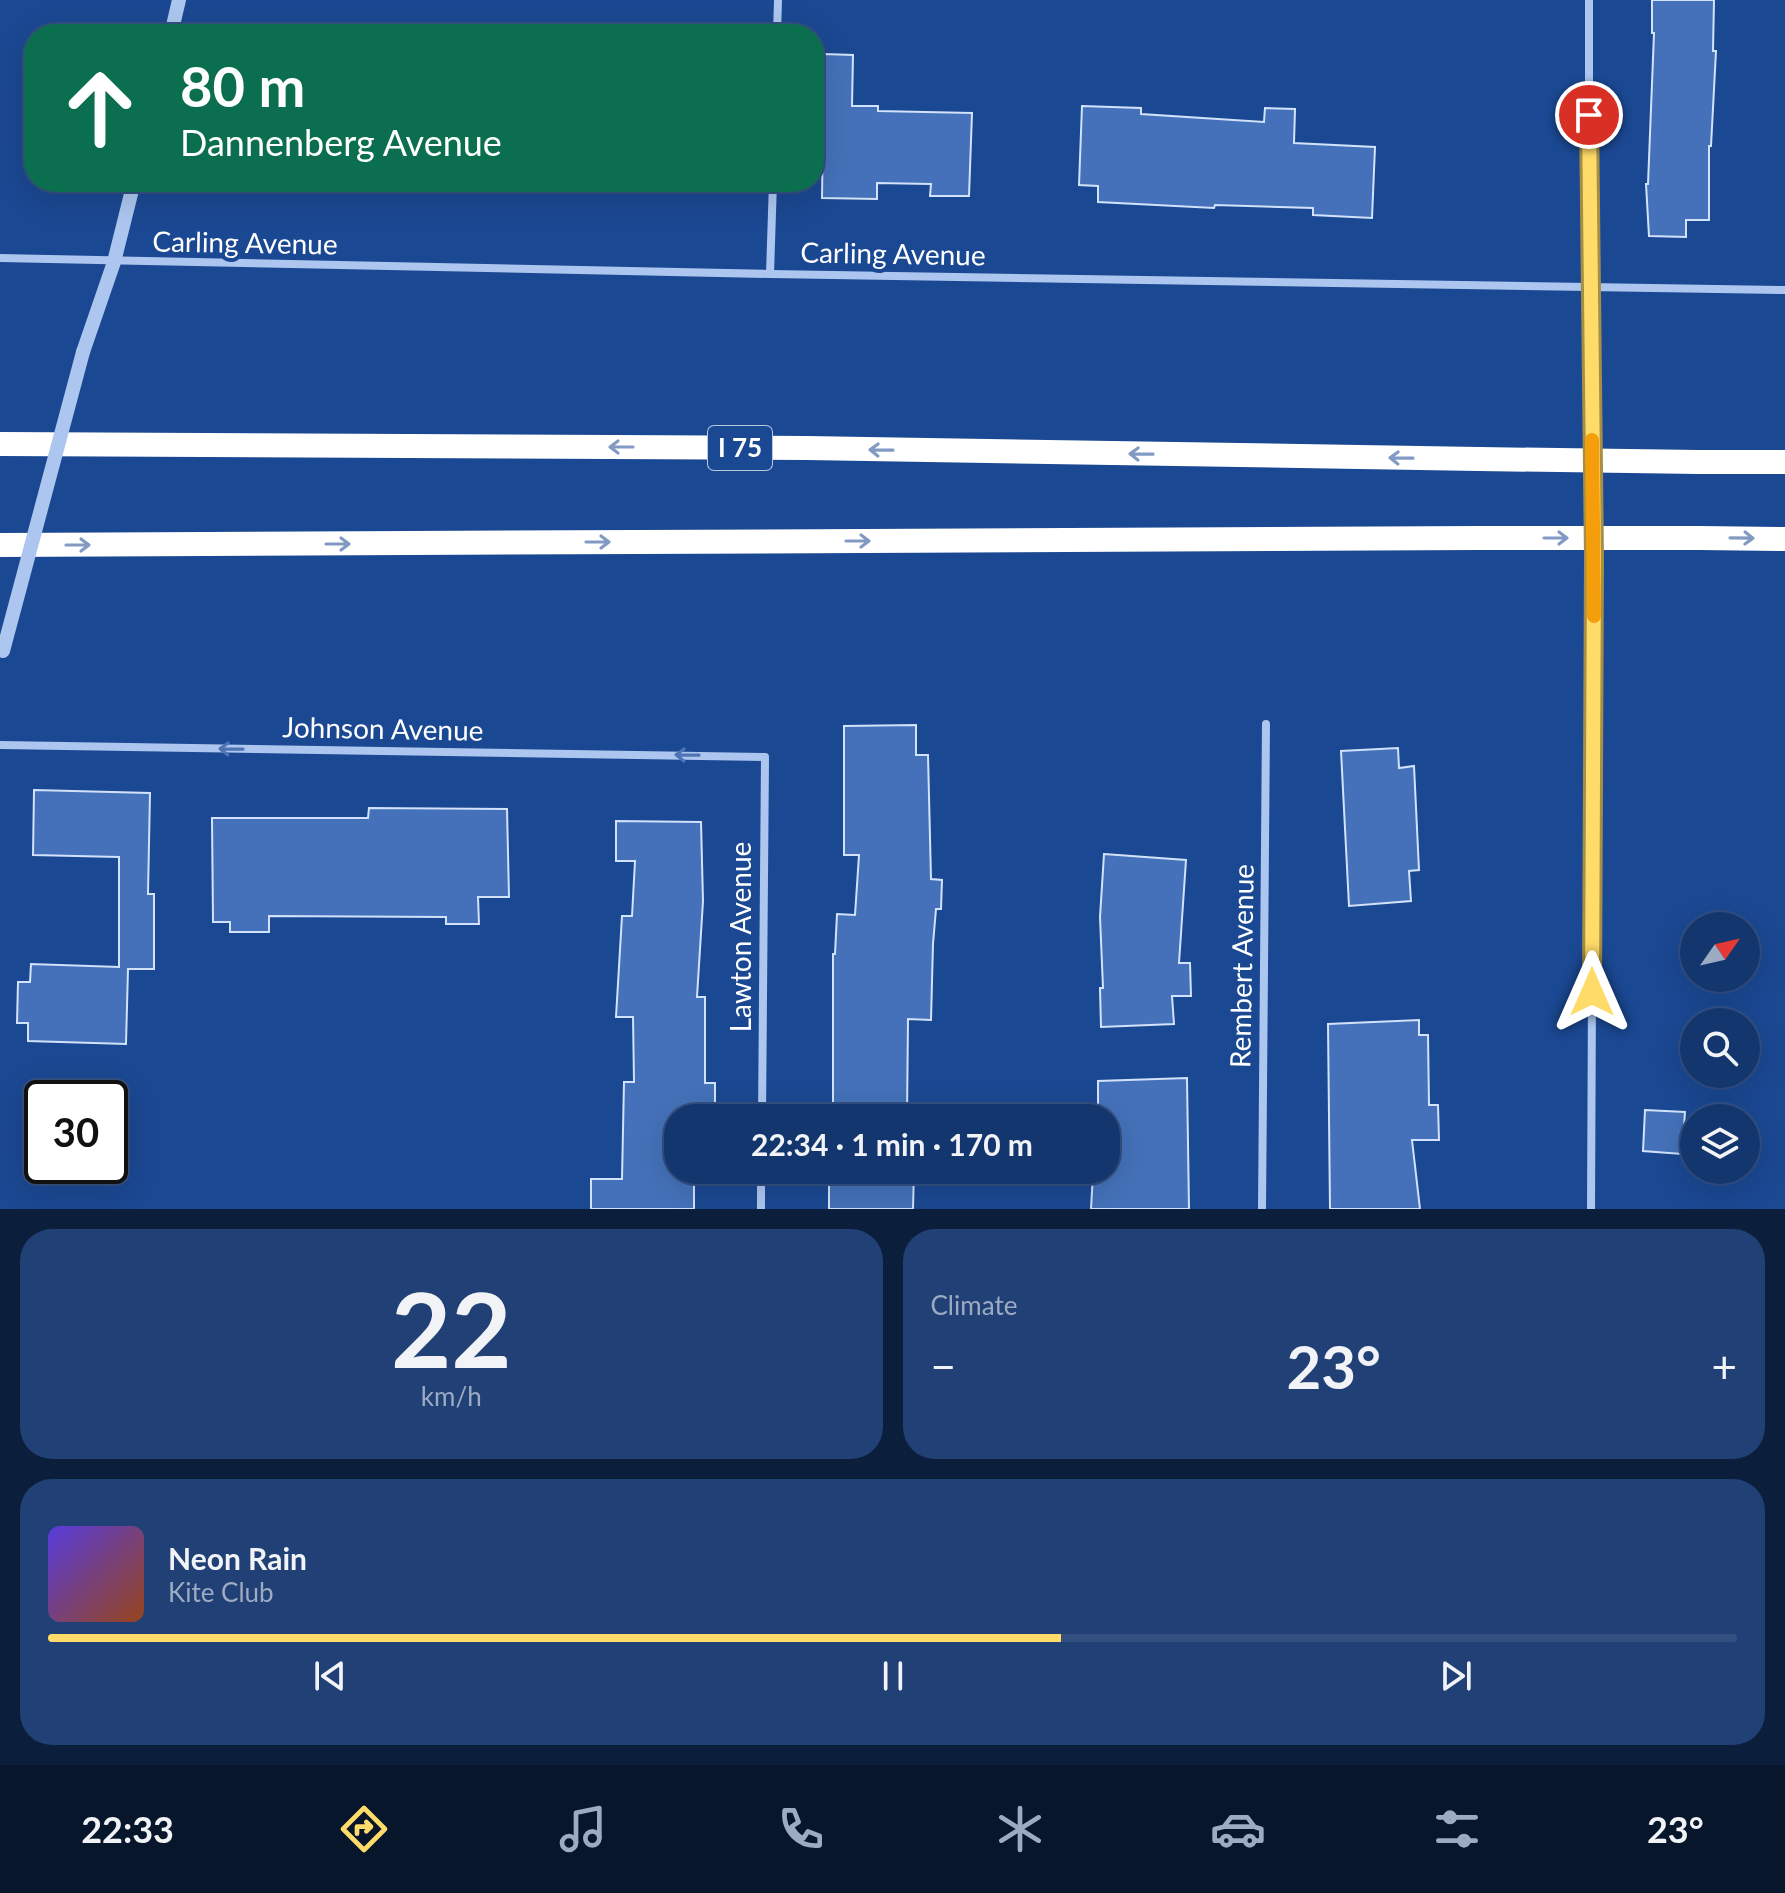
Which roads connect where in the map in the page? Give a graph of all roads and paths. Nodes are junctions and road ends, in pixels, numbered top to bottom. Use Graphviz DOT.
graph roads {
  1 [pos="179,0"];
  2 [pos="778,0"];
  3 [pos="1589,0"];
  4 [pos="173,24"];
  5 [pos="777,24"];
  6 [pos="132,192"];
  7 [pos="773,192"];
  8 [pos="0,258"];
  9 [pos="114,262"];
  10 [pos="770,274"];
  11 [pos="1589,288"];
  12 [pos="1785,290"];
  13 [pos="0,444"];
  14 [pos="1785,462"];
  15 [pos="1785,539"];
  16 [pos="0,545"];
  17 [pos="1,657"];
  18 [pos="1266,724"];
  19 [pos="0,745"];
  20 [pos="765,757"];
  21 [pos="762,1104"];
  22 [pos="761,1184"];
  23 [pos="761,1209"];
  24 [pos="1262,1209"];
  25 [pos="1591,1209"];
  1 -- 4 [label="street"];
  2 -- 5 [label="street"];
  3 -- 11 [label="street"];
  6 -- 9 [label="street"];
  7 -- 10 [label="street"];
  8 -- 9 [label="street, Carling Avenue"];
  9 -- 10 [label="street, Carling Avenue"];
  9 -- 17 [label="street, bridge"];
  10 -- 11 [label="street, Carling Avenue"];
  11 -- 12 [label="street, Carling Avenue"];
  11 -- 25 [label="street"];
  14 -- 13 [label="highway, I 75, one-way, bridge"];
  16 -- 15 [label="highway, one-way, bridge"];
  18 -- 24 [label="street, Rembert Avenue"];
  20 -- 19 [label="street, Johnson Avenue, one-way"];
  20 -- 21 [label="street, Lawton Avenue"];
  22 -- 23 [label="street"];
}
